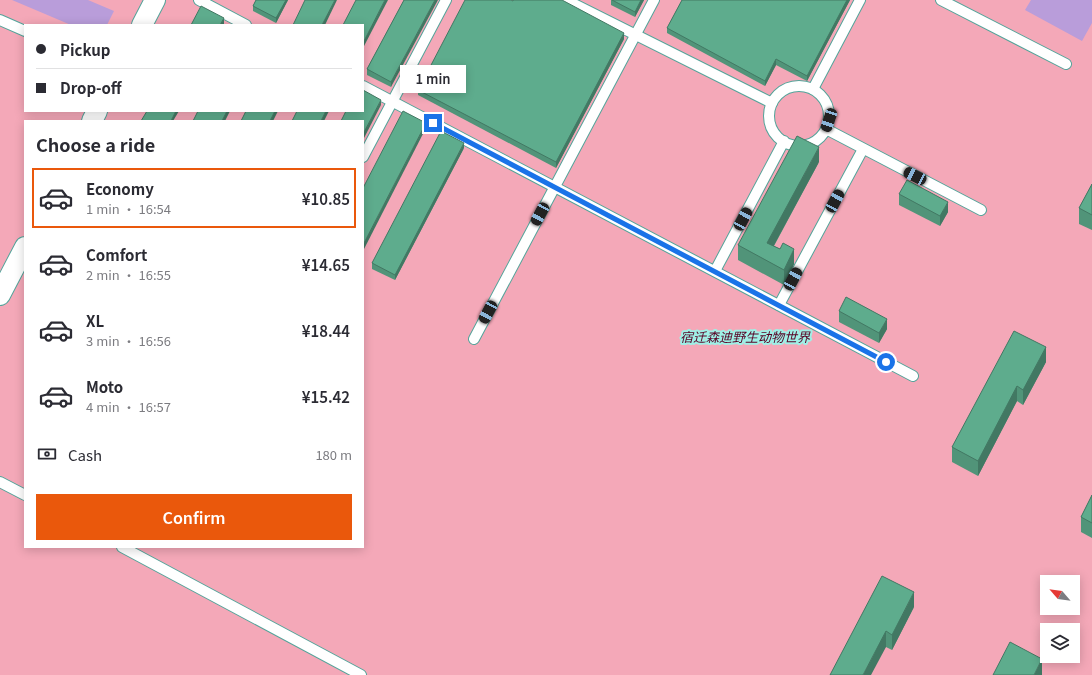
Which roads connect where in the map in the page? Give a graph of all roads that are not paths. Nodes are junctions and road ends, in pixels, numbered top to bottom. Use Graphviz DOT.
graph roads {
  1 [pos="155,0"];
  2 [pos="199,0"];
  3 [pos="446,0"];
  4 [pos="566,0"];
  5 [pos="654,0"];
  6 [pos="860,0"];
  7 [pos="941,0"];
  8 [pos="0,20"];
  9 [pos="143,24"];
  10 [pos="244,24"];
  11 [pos="24,31"];
  12 [pos="636,35"];
  13 [pos="1066,64"];
  14 [pos="364,87"];
  15 [pos="813,89"];
  16 [pos="392,102"];
  17 [pos="772,103"];
  18 [pos="826,129"];
  19 [pos="784,141"];
  20 [pos="863,149"];
  21 [pos="364,155"];
  22 [pos="555,187"];
  23 [pos="981,210"];
  24 [pos="24,250"];
  25 [pos="715,271"];
  26 [pos="0,295"];
  27 [pos="779,305"];
  28 [pos="474,339"];
  29 [pos="913,376"];
  30 [pos="0,482"];
  31 [pos="24,494"];
  32 [pos="124,548"];
  33 [pos="361,675"];
  1 -- 9 [label="street"];
  2 -- 10 [label="lane"];
  3 -- 16 [label="lane"];
  4 -- 12 [label="lane"];
  5 -- 12 [label="lane"];
  6 -- 15 [label="lane"];
  7 -- 13 [label="lane"];
  8 -- 11 [label="lane"];
  12 -- 17 [label="lane"];
  12 -- 22 [label="lane"];
  14 -- 16 [label="lane"];
  15 -- 17 [label="lane"];
  15 -- 18 [label="lane"];
  16 -- 21 [label="lane"];
  16 -- 22 [label="lane"];
  17 -- 19 [label="lane"];
  18 -- 19 [label="lane"];
  18 -- 20 [label="lane"];
  19 -- 25 [label="lane"];
  20 -- 23 [label="lane"];
  20 -- 27 [label="lane"];
  22 -- 25 [label="lane"];
  22 -- 28 [label="lane"];
  24 -- 26 [label="street"];
  25 -- 27 [label="lane"];
  27 -- 29 [label="lane"];
  30 -- 31 [label="lane"];
  32 -- 33 [label="lane"];
}
